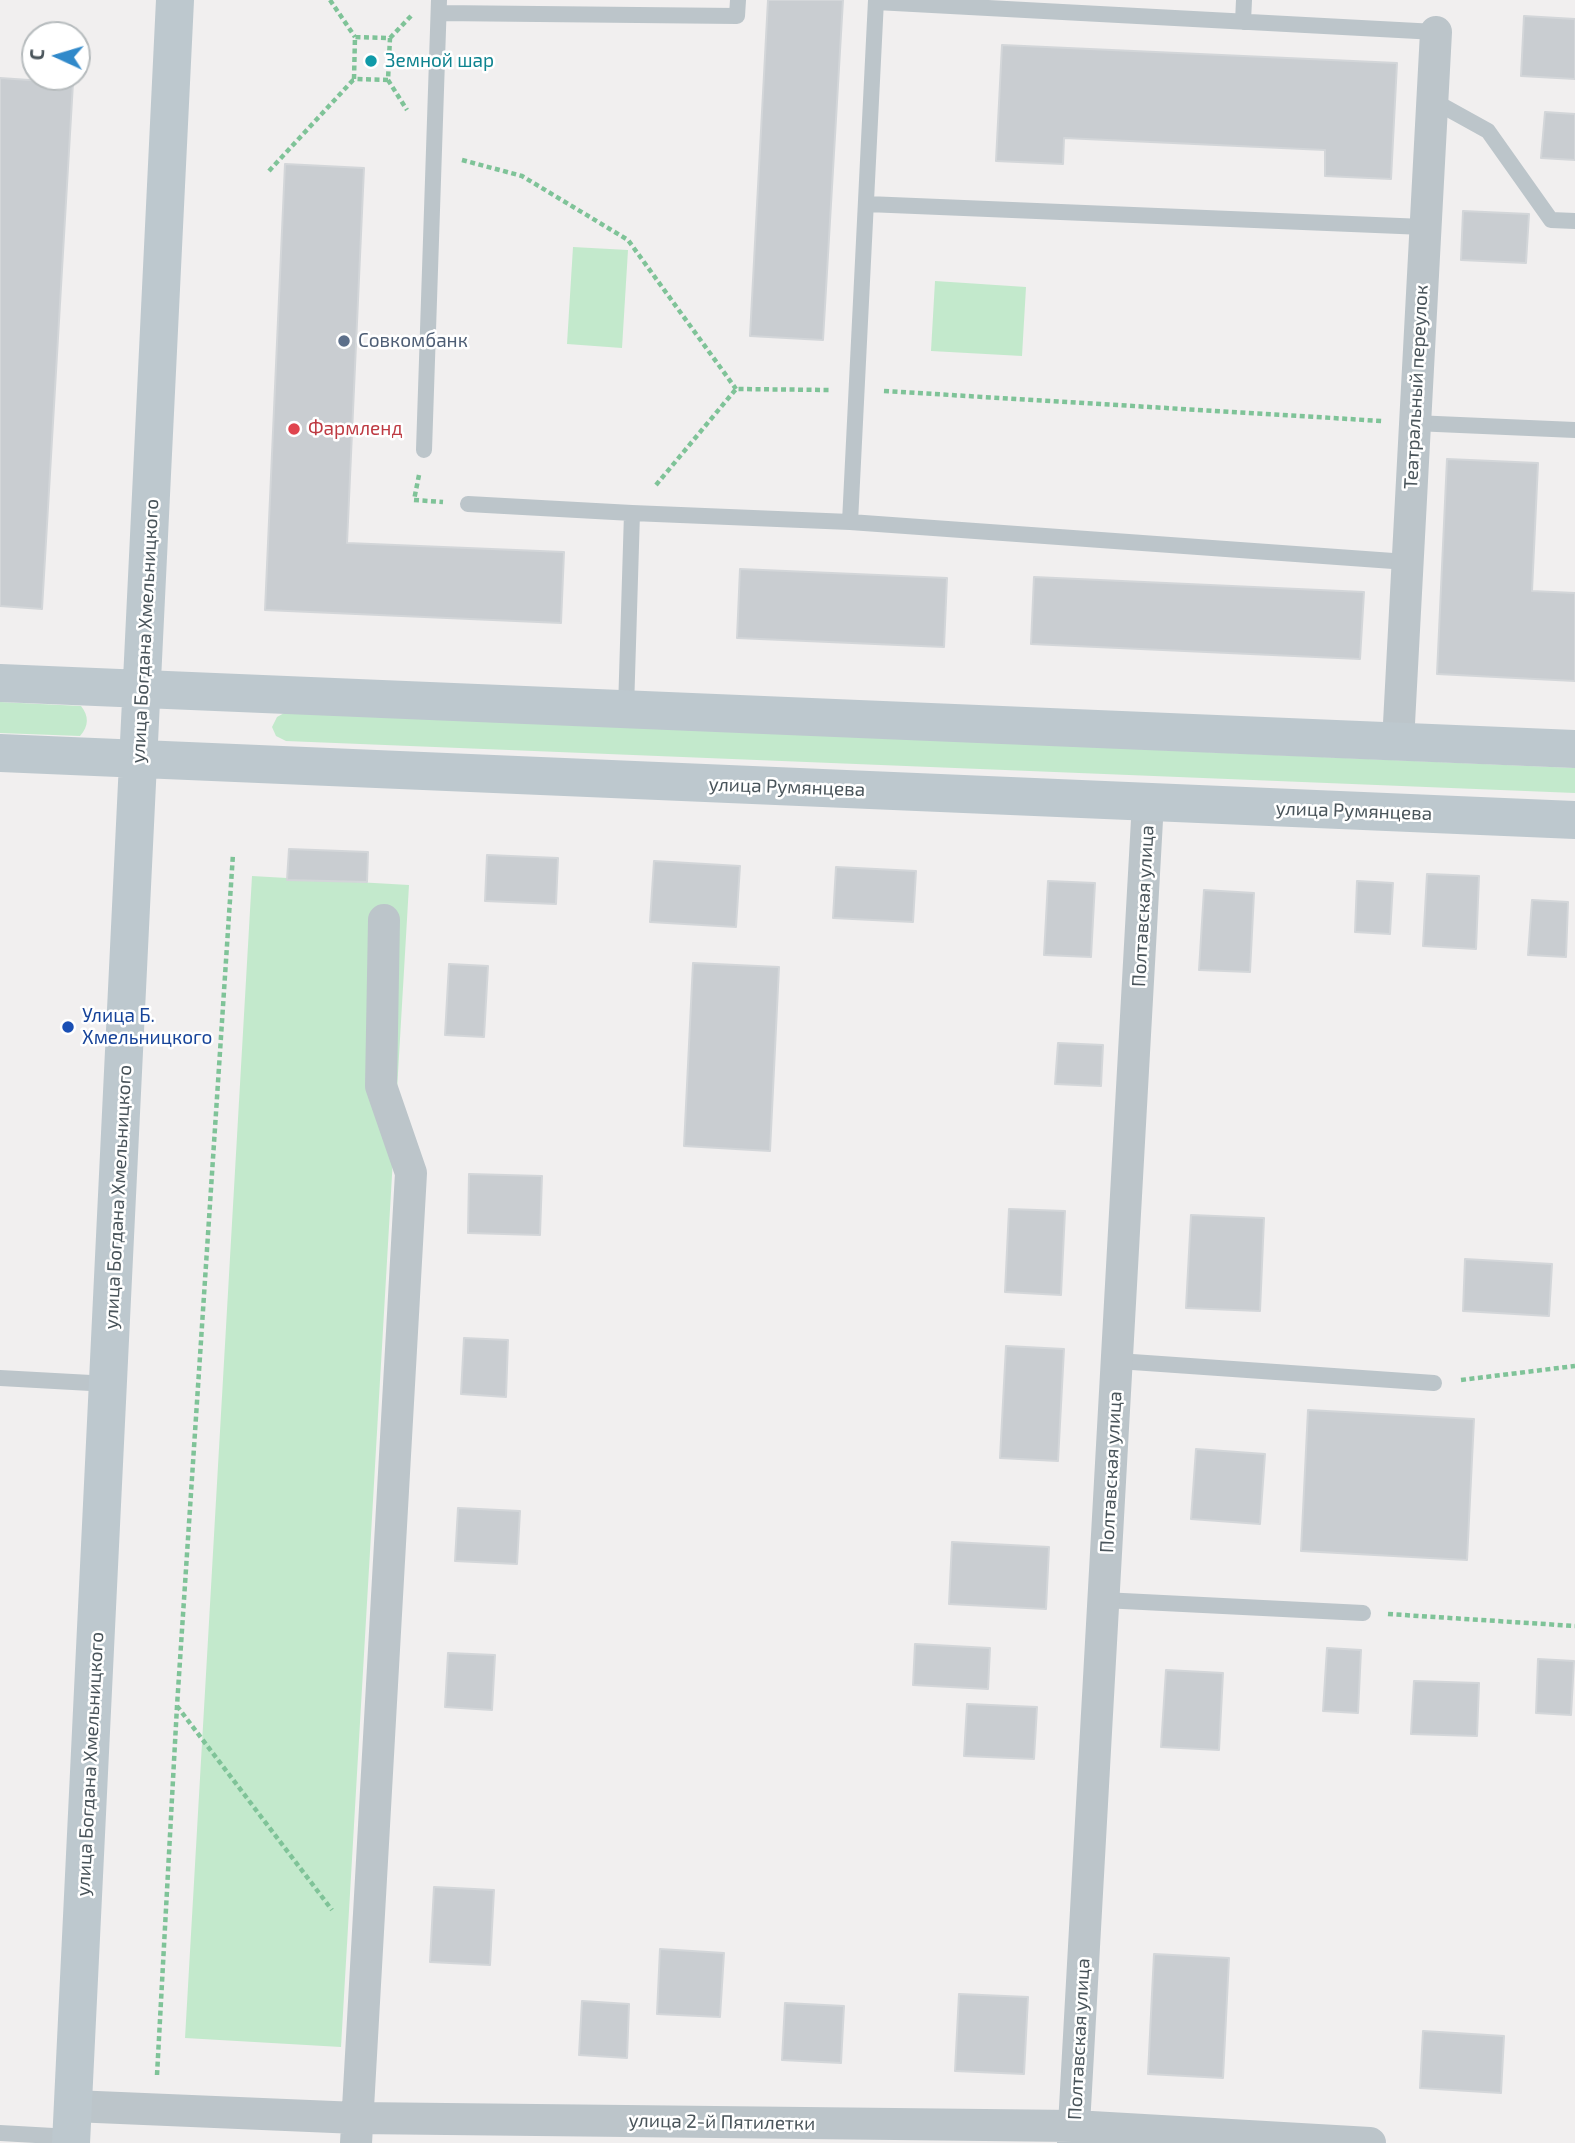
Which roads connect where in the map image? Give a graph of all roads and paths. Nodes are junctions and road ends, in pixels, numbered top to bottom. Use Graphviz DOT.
graph roads {
  1 [pos="175,0"];
  2 [pos="330,0"];
  3 [pos="738,0"];
  4 [pos="1244,0"];
  5 [pos="876,1"];
  6 [pos="439,6"];
  7 [pos="1243,22"];
  8 [pos="1436,32"];
  9 [pos="355,37"];
  10 [pos="354,79"];
  11 [pos="388,80"];
  12 [pos="1432,100"];
  13 [pos="434,152"];
  14 [pos="269,171"];
  15 [pos="867,204"];
  16 [pos="1575,221"];
  17 [pos="1424,227"];
  18 [pos="736,389"];
  19 [pos="857,390"];
  20 [pos="1414,423"];
  21 [pos="1575,430"];
  22 [pos="424,450"];
  23 [pos="468,504"];
  24 [pos="632,513"];
  25 [pos="849,522"];
  26 [pos="1407,562"];
  27 [pos="0,683"];
  28 [pos="143,689"];
  29 [pos="626,709"];
  30 [pos="1398,742"];
  31 [pos="1575,749"];
  32 [pos="0,753"];
  33 [pos="139,760"];
  34 [pos="1148,802"];
  35 [pos="1575,820"];
  36 [pos="233,854"];
  37 [pos="384,920"];
  38 [pos="1118,1362"];
  39 [pos="1575,1366"];
  40 [pos="0,1378"];
  41 [pos="1434,1383"];
  42 [pos="108,1384"];
  43 [pos="1104,1600"];
  44 [pos="1363,1612"];
  45 [pos="1575,1626"];
  46 [pos="177,1706"];
  47 [pos="367,1955"];
  48 [pos="155,2110"];
  49 [pos="72,2129"];
  50 [pos="357,2131"];
  51 [pos="0,2133"];
  52 [pos="1074,2134"];
  53 [pos="1370,2143"];
  1 -- 28 [label="main road, улица Богдана Хмельницкого"];
  2 -- 9 [label="path"];
  3 -- 6 [label="lane"];
  4 -- 7 [label="lane"];
  5 -- 7 [label="lane"];
  5 -- 15 [label="lane"];
  6 -- 13 [label="lane"];
  7 -- 8 [label="lane"];
  8 -- 12 [label="street, Театральный переулок"];
  9 -- 10 [label="path"];
  9 -- 11 [label="path"];
  10 -- 11 [label="path"];
  10 -- 14 [label="path"];
  11 -- 13 [label="path"];
  12 -- 16 [label="lane"];
  12 -- 17 [label="street, Театральный переулок"];
  13 -- 18 [label="path"];
  13 -- 22 [label="lane"];
  15 -- 17 [label="lane"];
  15 -- 19 [label="lane"];
  17 -- 20 [label="street, Театральный переулок"];
  18 -- 19 [label="path"];
  18 -- 24 [label="path"];
  19 -- 20 [label="path"];
  19 -- 25 [label="lane"];
  20 -- 21 [label="lane"];
  20 -- 26 [label="street, Театральный переулок"];
  22 -- 23 [label="path"];
  23 -- 24 [label="lane"];
  24 -- 25 [label="lane"];
  24 -- 29 [label="lane"];
  25 -- 26 [label="lane"];
  26 -- 30 [label="street, Театральный переулок"];
  27 -- 28 [label="main road"];
  28 -- 29 [label="main road"];
  28 -- 33 [label="main road, улица Богдана Хмельницкого"];
  29 -- 30 [label="main road"];
  30 -- 31 [label="main road"];
  32 -- 33 [label="main road, улица Румянцева"];
  33 -- 34 [label="main road, улица Румянцева"];
  33 -- 42 [label="main road, улица Богдана Хмельницкого"];
  34 -- 35 [label="main road, улица Румянцева"];
  34 -- 38 [label="street, Полтавская улица"];
  36 -- 46 [label="path"];
  37 -- 47 [label="street"];
  38 -- 41 [label="lane"];
  38 -- 43 [label="street, Полтавская улица"];
  39 -- 41 [label="path"];
  40 -- 42 [label="lane"];
  42 -- 49 [label="main road, улица Богдана Хмельницкого"];
  43 -- 44 [label="lane"];
  43 -- 52 [label="street, Полтавская улица"];
  44 -- 45 [label="path"];
  46 -- 47 [label="path"];
  46 -- 48 [label="path"];
  47 -- 50 [label="street"];
  48 -- 49 [label="street, улица 2-й Пятилетки"];
  48 -- 50 [label="street, улица 2-й Пятилетки"];
  49 -- 51 [label="lane"];
  50 -- 52 [label="street, улица 2-й Пятилетки"];
  52 -- 53 [label="street, улица 2-й Пятилетки"];
}
